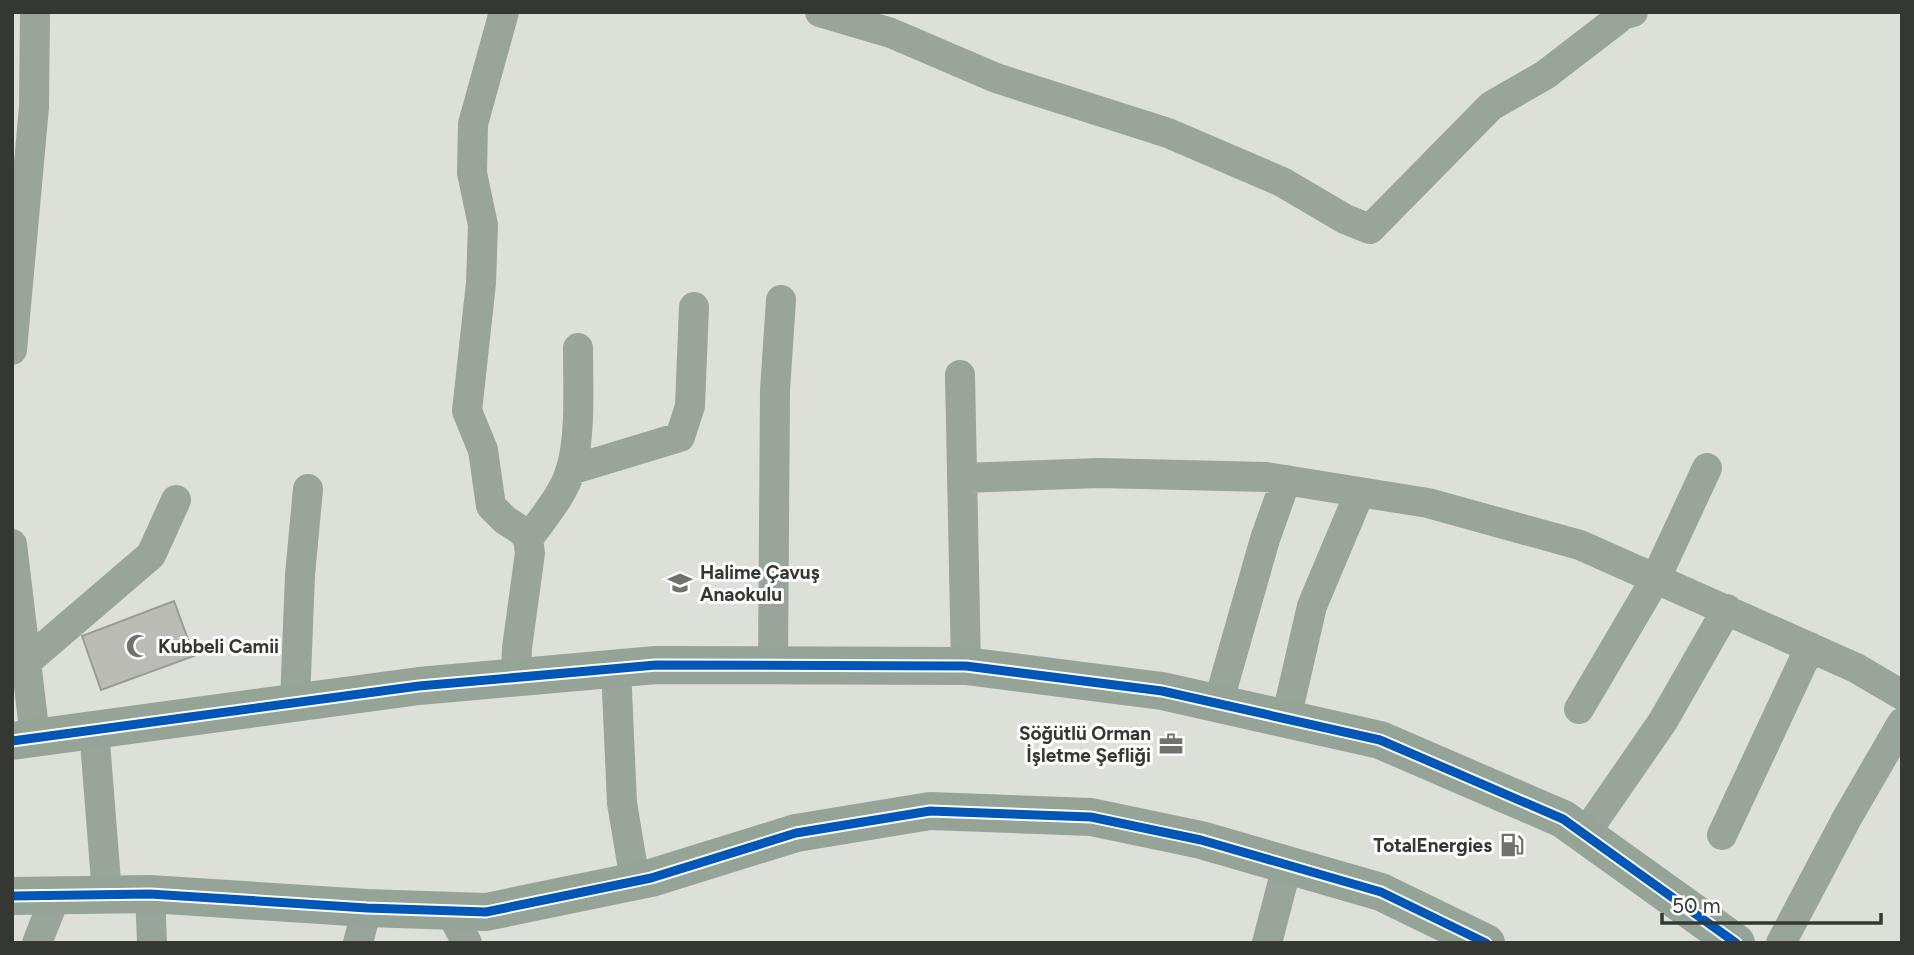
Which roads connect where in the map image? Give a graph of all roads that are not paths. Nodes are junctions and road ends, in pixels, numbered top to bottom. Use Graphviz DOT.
graph roads {
  1 [pos="35,12"];
  2 [pos="504,12"];
  3 [pos="820,12"];
  4 [pos="1633,12"];
  5 [pos="781,300"];
  6 [pos="694,307"];
  7 [pos="578,348"];
  8 [pos="12,350"];
  9 [pos="960,375"];
  10 [pos="1707,468"];
  11 [pos="571,470"];
  12 [pos="963,478"];
  13 [pos="1286,480"];
  14 [pos="308,489"];
  15 [pos="1360,492"];
  16 [pos="176,500"];
  17 [pos="528,539"];
  18 [pos="12,544"];
  19 [pos="1656,578"];
  20 [pos="1727,609"];
  21 [pos="1810,647"];
  22 [pos="25,663"];
  23 [pos="774,664"];
  24 [pos="966,666"];
  25 [pos="616,668"];
  26 [pos="516,677"];
  27 [pos="1902,695"];
  28 [pos="295,702"];
  29 [pos="1218,704"];
  30 [pos="1579,709"];
  31 [pos="1286,719"];
  32 [pos="1902,723"];
  33 [pos="94,729"];
  34 [pos="23,739"];
  35 [pos="1584,834"];
  36 [pos="1722,835"];
  37 [pos="1287,866"];
  38 [pos="635,881"];
  39 [pos="107,894"];
  40 [pos="150,894"];
  41 [pos="56,895"];
  42 [pos="12,896"];
  43 [pos="363,925"];
  44 [pos="459,927"];
  45 [pos="37,943"];
  46 [pos="152,943"];
  47 [pos="1267,943"];
  48 [pos="1486,943"];
  49 [pos="1735,943"];
  50 [pos="1781,943"];
  1 -- 8 [label="street"];
  2 -- 17 [label="street"];
  3 -- 4 [label="street"];
  5 -- 23 [label="street"];
  6 -- 11 [label="street"];
  7 -- 11 [label="street"];
  9 -- 12 [label="street"];
  10 -- 19 [label="street"];
  11 -- 17 [label="street"];
  12 -- 13 [label="street"];
  12 -- 24 [label="street"];
  13 -- 15 [label="street"];
  13 -- 29 [label="street"];
  14 -- 28 [label="street"];
  15 -- 19 [label="street"];
  15 -- 31 [label="street"];
  16 -- 22 [label="street"];
  17 -- 26 [label="street"];
  18 -- 22 [label="street"];
  19 -- 20 [label="street"];
  19 -- 30 [label="street"];
  20 -- 21 [label="street"];
  20 -- 35 [label="street"];
  21 -- 27 [label="street"];
  21 -- 36 [label="street"];
  22 -- 34 [label="street"];
  23 -- 24 [label="street"];
  23 -- 25 [label="street"];
  24 -- 29 [label="street"];
  25 -- 26 [label="street"];
  25 -- 38 [label="street"];
  26 -- 28 [label="street"];
  28 -- 33 [label="street"];
  29 -- 31 [label="street"];
  31 -- 35 [label="street"];
  32 -- 50 [label="street"];
  33 -- 34 [label="street"];
  33 -- 39 [label="street"];
  35 -- 49 [label="street"];
  37 -- 38 [label="street"];
  37 -- 47 [label="street"];
  37 -- 48 [label="street"];
  38 -- 44 [label="street"];
  39 -- 40 [label="street"];
  39 -- 41 [label="street"];
  40 -- 43 [label="street"];
  40 -- 46 [label="street"];
  41 -- 42 [label="street"];
  41 -- 45 [label="street"];
  43 -- 44 [label="street"];
}
